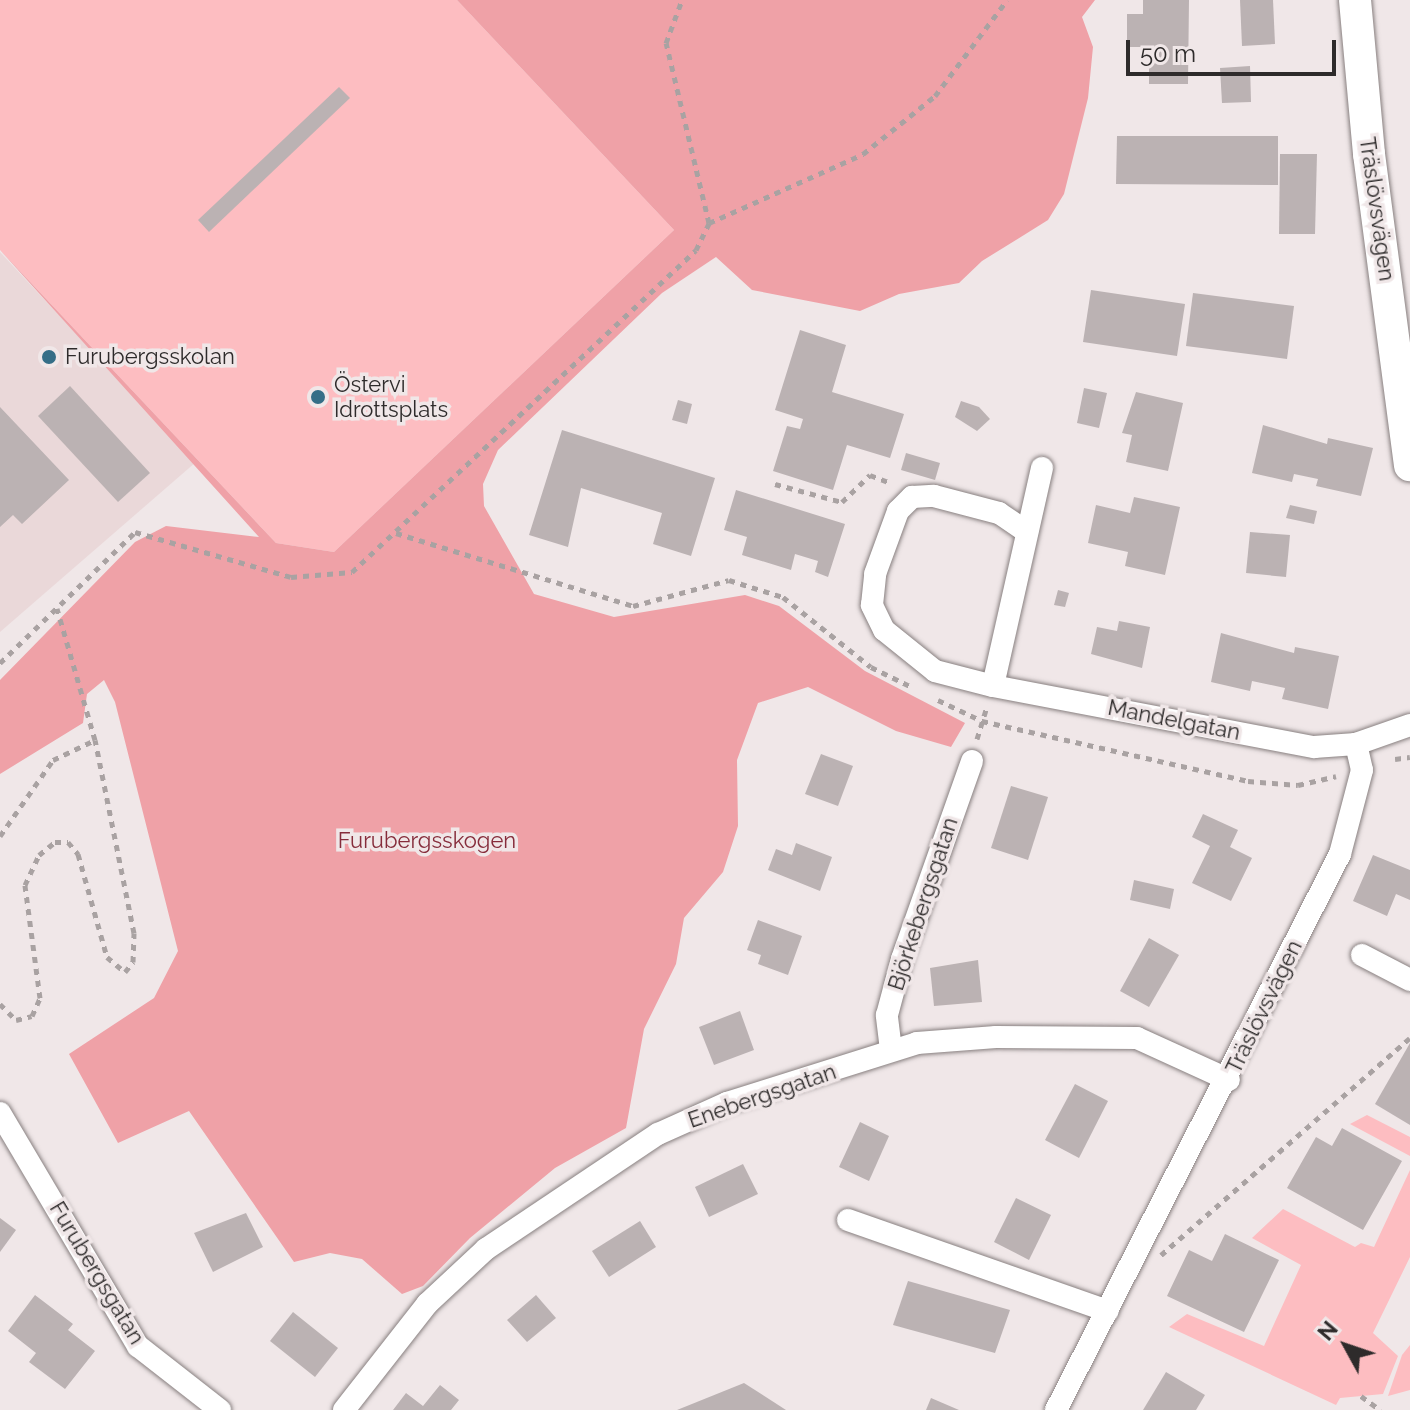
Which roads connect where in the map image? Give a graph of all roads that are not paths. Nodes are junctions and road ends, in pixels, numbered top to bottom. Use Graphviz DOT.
graph roads {
  1 [pos="1355,0"];
  2 [pos="1402,331"];
  3 [pos="1410,465"];
  4 [pos="1042,468"];
  5 [pos="1027,532"];
  6 [pos="993,686"];
  7 [pos="1410,725"];
  8 [pos="1356,744"];
  9 [pos="972,761"];
  10 [pos="1362,955"];
  11 [pos="1410,980"];
  12 [pos="891,1050"];
  13 [pos="1229,1080"];
  14 [pos="0,1113"];
  15 [pos="848,1220"];
  16 [pos="1108,1311"];
  17 [pos="220,1410"];
  18 [pos="344,1410"];
  19 [pos="1056,1410"];
  1 -- 2 [label="street, Träslövsvägen"];
  2 -- 3 [label="street, Träslövsvägen"];
  4 -- 5 [label="street"];
  5 -- 6 [label="street"];
  5 -- 6 [label="street, Mandelgatan"];
  6 -- 8 [label="street, Mandelgatan"];
  7 -- 8 [label="street"];
  8 -- 13 [label="street, Träslövsvägen"];
  9 -- 12 [label="street, Björkebergsgatan"];
  10 -- 11 [label="street"];
  12 -- 13 [label="street, Enebergsgatan"];
  12 -- 18 [label="street, Enebergsgatan"];
  13 -- 16 [label="street, Träslövsvägen"];
  14 -- 17 [label="street, Furubergsgatan"];
  15 -- 16 [label="street"];
  16 -- 19 [label="street, Träslövsvägen"];
}
